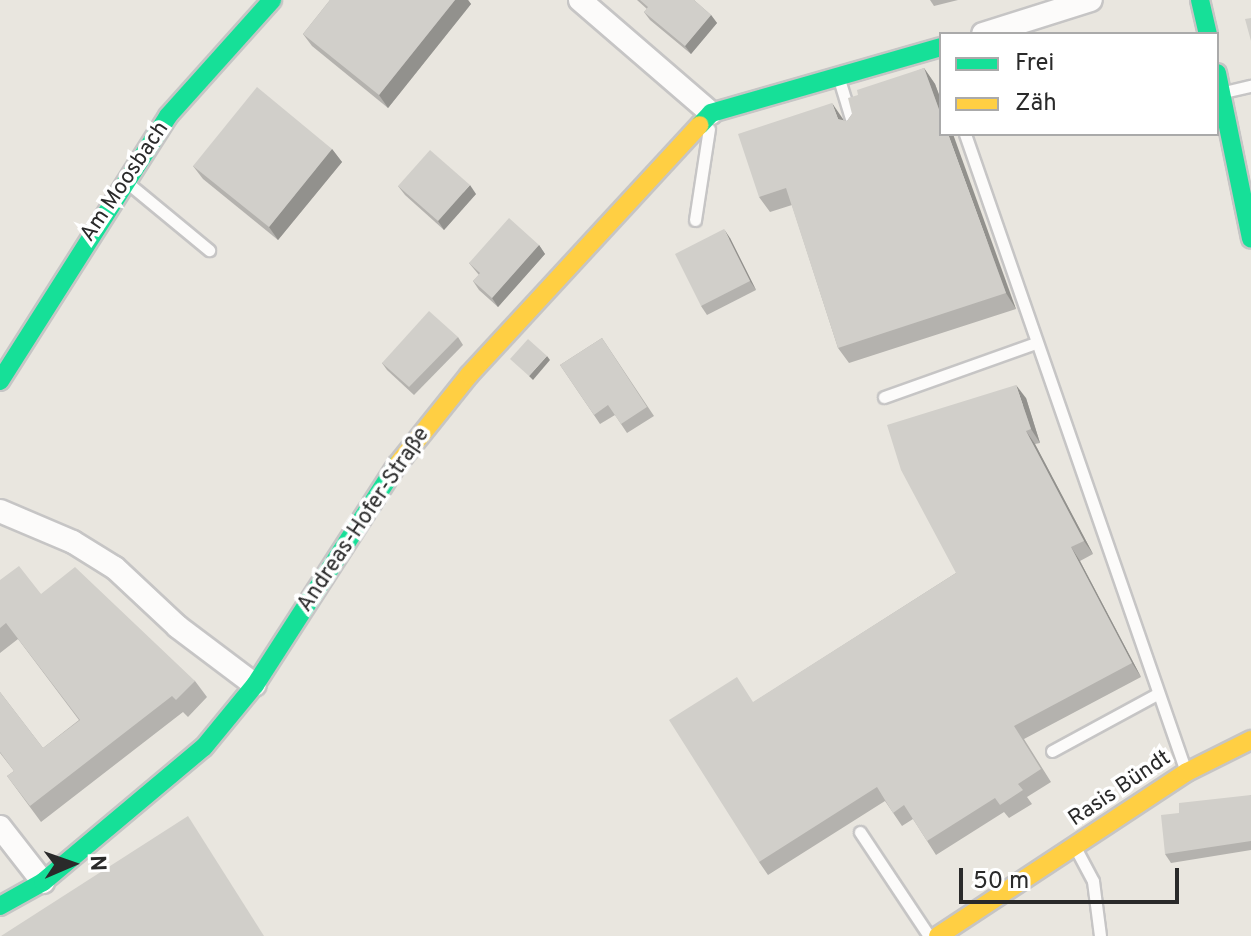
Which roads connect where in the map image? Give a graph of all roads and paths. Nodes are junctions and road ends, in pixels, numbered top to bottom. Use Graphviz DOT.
graph roads {
  1 [pos="272,0"];
  2 [pos="580,0"];
  3 [pos="1091,0"];
  4 [pos="1200,0"];
  5 [pos="989,32"];
  6 [pos="1208,32"];
  7 [pos="939,54"];
  8 [pos="839,79"];
  9 [pos="1219,83"];
  10 [pos="1251,86"];
  11 [pos="1221,93"];
  12 [pos="711,113"];
  13 [pos="855,129"];
  14 [pos="966,136"];
  15 [pos="125,180"];
  16 [pos="695,220"];
  17 [pos="1251,239"];
  18 [pos="209,250"];
  19 [pos="1036,343"];
  20 [pos="0,381"];
  21 [pos="884,397"];
  22 [pos="0,511"];
  23 [pos="255,685"];
  24 [pos="1157,694"];
  25 [pos="1251,740"];
  26 [pos="1052,751"];
  27 [pos="1187,772"];
  28 [pos="0,827"];
  29 [pos="860,832"];
  30 [pos="1076,848"];
  31 [pos="43,882"];
  32 [pos="0,906"];
  33 [pos="929,936"];
  34 [pos="938,936"];
  35 [pos="1100,936"];
  1 -- 15 [label="street, Am Moosbach"];
  2 -- 12 [label="street"];
  3 -- 5 [label="street"];
  4 -- 6 [label="street"];
  7 -- 8 [label="street"];
  8 -- 12 [label="street"];
  8 -- 13 [label="lane"];
  9 -- 11 [label="street"];
  10 -- 11 [label="lane"];
  11 -- 17 [label="street"];
  12 -- 16 [label="lane"];
  12 -- 23 [label="street, Andreas-Hofer-Straße"];
  14 -- 19 [label="lane"];
  15 -- 18 [label="lane"];
  15 -- 20 [label="street, Am Moosbach"];
  19 -- 21 [label="lane"];
  19 -- 24 [label="lane"];
  22 -- 23 [label="street"];
  23 -- 31 [label="street, Andreas-Hofer-Straße"];
  24 -- 26 [label="lane"];
  24 -- 27 [label="lane"];
  25 -- 27 [label="street, Rasis Bündt"];
  27 -- 30 [label="street, Rasis Bündt"];
  28 -- 31 [label="street"];
  29 -- 33 [label="lane"];
  30 -- 34 [label="street, Rasis Bündt"];
  30 -- 35 [label="lane"];
  31 -- 32 [label="street, Andreas-Hofer-Straße"];
}
